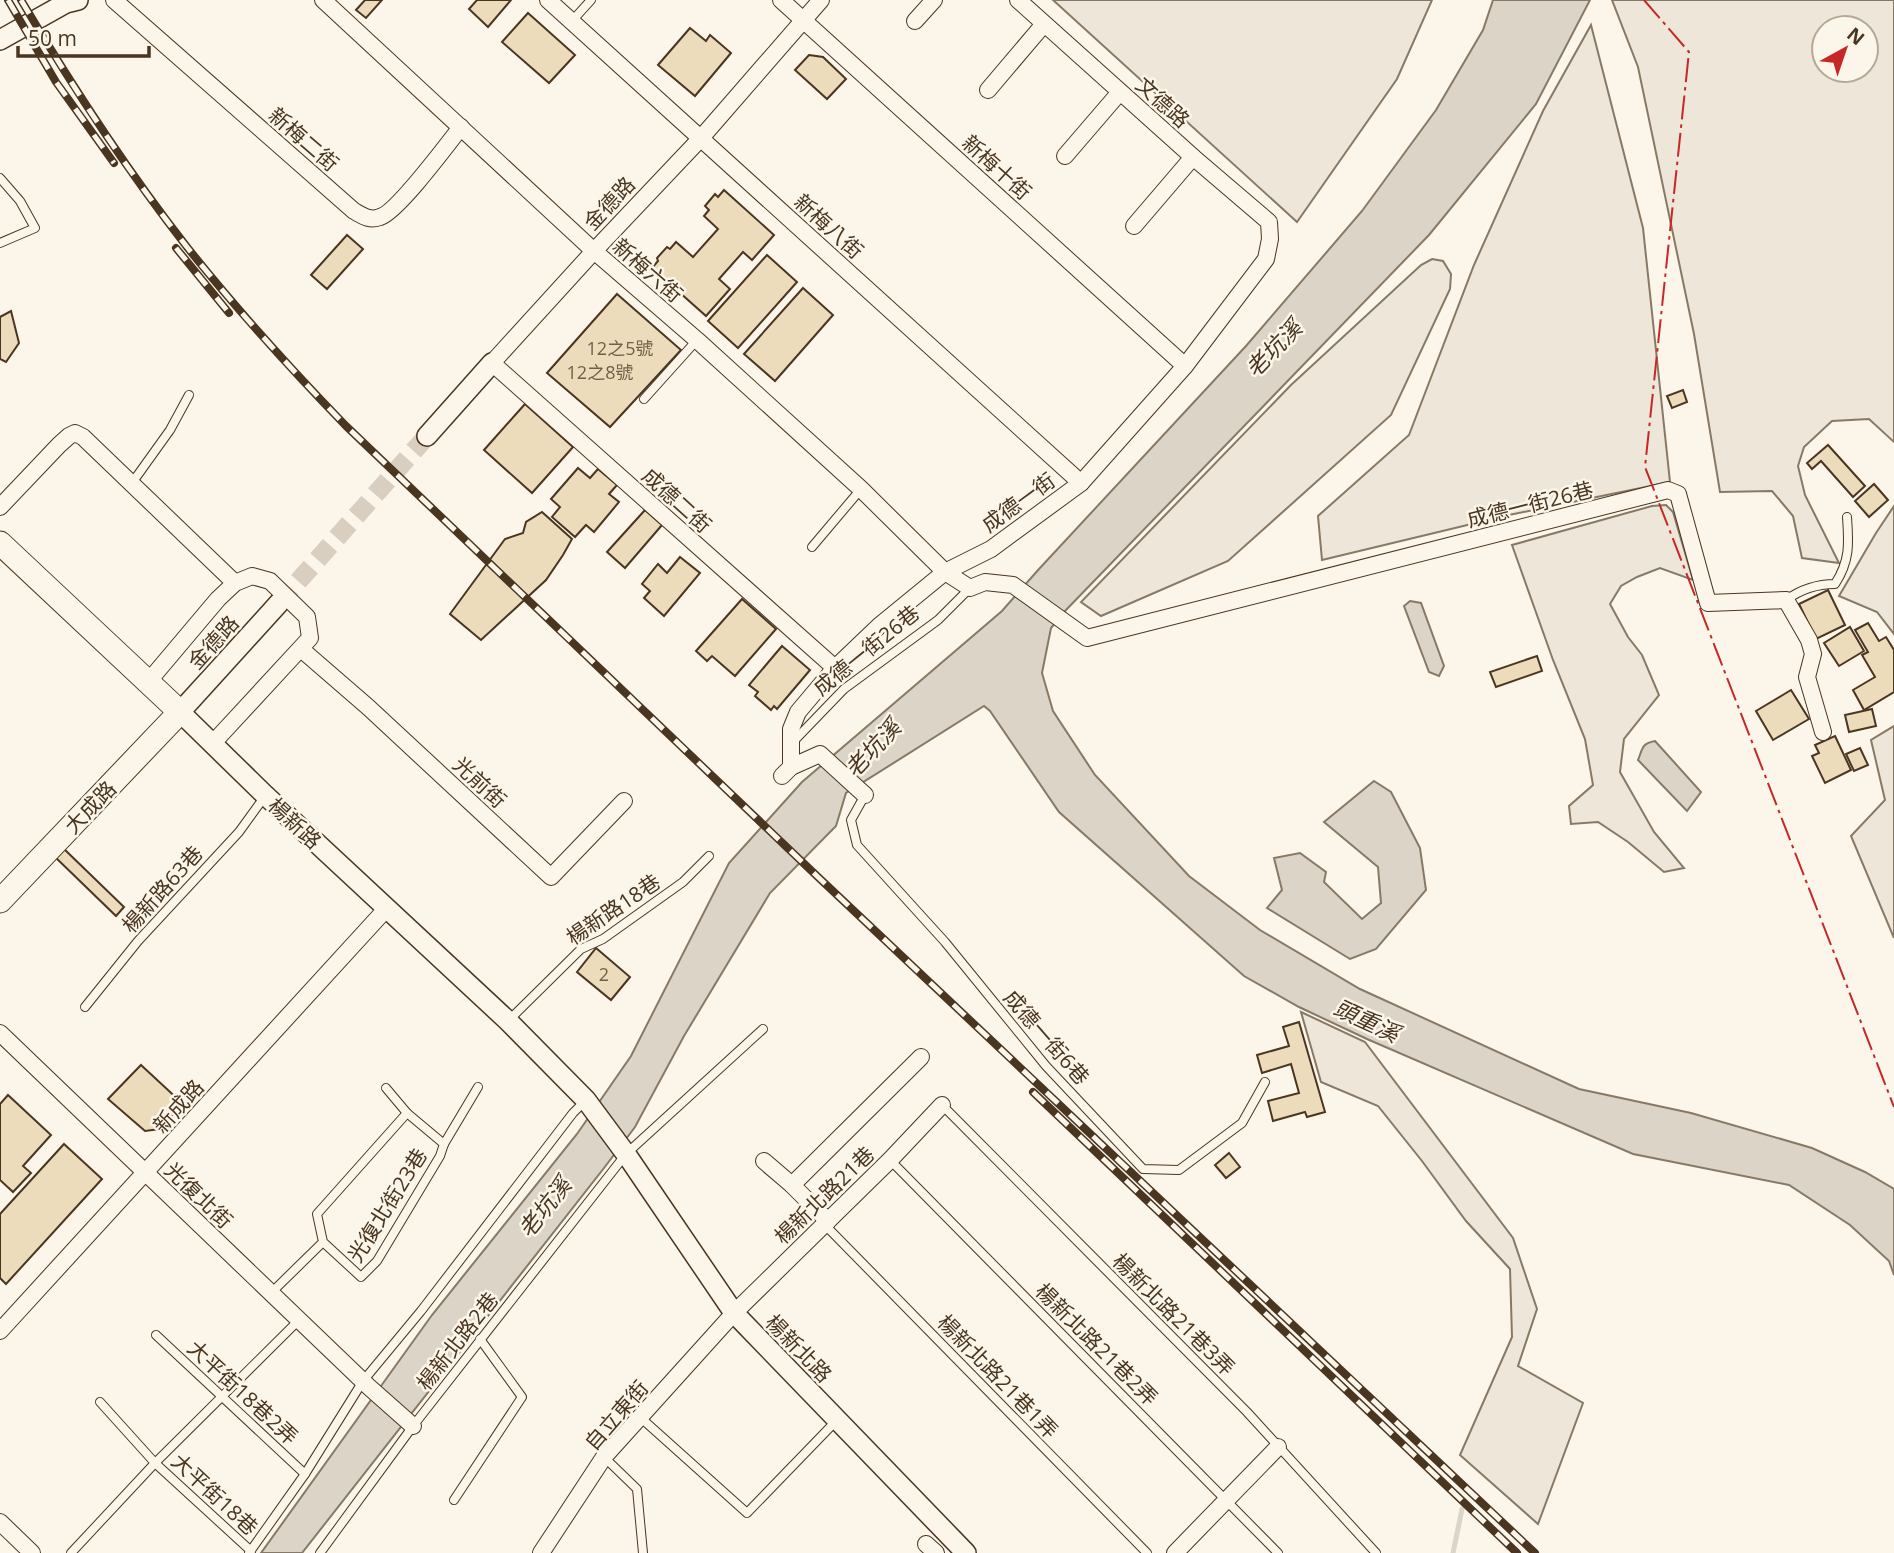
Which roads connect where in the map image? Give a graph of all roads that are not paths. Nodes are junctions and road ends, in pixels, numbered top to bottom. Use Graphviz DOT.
graph roads {
  1 [pos="78,0"];
  2 [pos="114,0"];
  3 [pos="323,0"];
  4 [pos="548,0"];
  5 [pos="590,0"];
  6 [pos="781,0"];
  7 [pos="821,0"];
  8 [pos="934,0"];
  9 [pos="1018,0"];
  10 [pos="803,20"];
  11 [pos="572,21"];
  12 [pos="915,21"];
  13 [pos="1044,24"];
  14 [pos="0,40"];
  15 [pos="988,90"];
  16 [pos="1120,92"];
  17 [pos="461,127"];
  18 [pos="701,138"];
  19 [pos="1065,156"];
  20 [pos="1193,157"];
  21 [pos="0,178"];
  22 [pos="1134,226"];
  23 [pos="1270,239"];
  24 [pos="0,243"];
  25 [pos="594,251"];
  26 [pos="698,340"];
  27 [pos="492,363"];
  28 [pos="1185,366"];
  29 [pos="189,395"];
  30 [pos="644,399"];
  31 [pos="428,436"];
  32 [pos="132,483"];
  33 [pos="1081,483"];
  34 [pos="861,489"];
  35 [pos="0,507"];
  36 [pos="1847,517"];
  37 [pos="0,543"];
  38 [pos="812,547"];
  39 [pos="945,572"];
  40 [pos="235,583"];
  41 [pos="970,589"];
  42 [pos="1786,600"];
  43 [pos="279,603"];
  44 [pos="301,649"];
  45 [pos="835,668"];
  46 [pos="148,682"];
  47 [pos="180,712"];
  48 [pos="1823,732"];
  49 [pos="213,743"];
  50 [pos="789,746"];
  51 [pos="265,795"];
  52 [pos="865,795"];
  53 [pos="624,802"];
  54 [pos="709,856"];
  55 [pos="0,901"];
  56 [pos="387,908"];
  57 [pos="85,1007"];
  58 [pos="508,1021"];
  59 [pos="763,1029"];
  60 [pos="0,1033"];
  61 [pos="921,1057"];
  62 [pos="1265,1082"];
  63 [pos="478,1087"];
  64 [pos="387,1088"];
  65 [pos="588,1102"];
  66 [pos="942,1105"];
  67 [pos="407,1113"];
  68 [pos="444,1144"];
  69 [pos="626,1154"];
  70 [pos="890,1160"];
  71 [pos="764,1161"];
  72 [pos="145,1173"];
  73 [pos="792,1185"];
  74 [pos="826,1222"];
  75 [pos="323,1242"];
  76 [pos="271,1293"];
  77 [pos="734,1313"];
  78 [pos="299,1320"];
  79 [pos="0,1331"];
  80 [pos="156,1335"];
  81 [pos="480,1339"];
  82 [pos="366,1384"];
  83 [pos="222,1397"];
  84 [pos="100,1402"];
  85 [pos="641,1418"];
  86 [pos="837,1420"];
  87 [pos="409,1423"];
  88 [pos="1278,1447"];
  89 [pos="604,1457"];
  90 [pos="155,1463"];
  91 [pos="305,1474"];
  92 [pos="454,1500"];
  93 [pos="1227,1501"];
  94 [pos="0,1522"];
  95 [pos="250,1552"];
  96 [pos="32,1553"];
  97 [pos="71,1553"];
  98 [pos="320,1553"];
  99 [pos="541,1553"];
  100 [pos="643,1553"];
  101 [pos="966,1553"];
  102 [pos="1147,1553"];
  103 [pos="1175,1553"];
  104 [pos="1278,1553"];
  105 [pos="1376,1553"];
  1 -- 14 [label="street"];
  2 -- 17 [label="street, 新梅二街"];
  3 -- 17 [label="street, 新梅六街"];
  4 -- 11 [label="street, 新梅八街"];
  5 -- 11 [label="lane"];
  6 -- 10 [label="street, 新梅十街"];
  7 -- 10 [label="street, 金德路"];
  8 -- 12 [label="street"];
  9 -- 13 [label="street, 文德路"];
  10 -- 18 [label="street, 金德路"];
  10 -- 28 [label="street, 新梅十街"];
  11 -- 18 [label="street, 新梅八街"];
  13 -- 15 [label="street"];
  13 -- 16 [label="street, 文德路"];
  16 -- 19 [label="street"];
  16 -- 20 [label="street, 文德路"];
  17 -- 25 [label="street, 新梅六街"];
  18 -- 25 [label="street, 金德路"];
  18 -- 33 [label="street, 新梅八街"];
  20 -- 22 [label="street"];
  20 -- 23 [label="street, 文德路"];
  21 -- 24 [label="lane"];
  23 -- 28 [label="street, 成德一街"];
  25 -- 26 [label="street, 新梅六街"];
  25 -- 27 [label="street, 金德路"];
  26 -- 30 [label="lane"];
  26 -- 34 [label="street, 新梅六街"];
  27 -- 31 [label="street, 金德路"];
  27 -- 45 [label="street, 成德二街"];
  28 -- 33 [label="street, 成德一街"];
  29 -- 32 [label="lane"];
  32 -- 35 [label="street"];
  32 -- 40 [label="street"];
  33 -- 39 [label="street, 成德一街"];
  34 -- 38 [label="lane"];
  34 -- 39 [label="street, 新梅六街"];
  36 -- 42 [label="lane"];
  37 -- 46 [label="main road, 楊新路"];
  39 -- 41 [label="street"];
  39 -- 45 [label="street, 成德一街"];
  40 -- 44 [label="street"];
  40 -- 46 [label="street"];
  41 -- 42 [label="street, 成德一街26巷"];
  41 -- 50 [label="lane, 成德一街26巷"];
  42 -- 48 [label="street"];
  43 -- 47 [label="street, 金德路"];
  44 -- 49 [label="street"];
  44 -- 53 [label="street, 光前街"];
  45 -- 50 [label="street, 成德一街"];
  46 -- 47 [label="main road, 楊新路"];
  47 -- 49 [label="street, 楊新路"];
  47 -- 55 [label="main road, 大成路"];
  49 -- 51 [label="street, 楊新路"];
  50 -- 52 [label="street, 成德一街"];
  51 -- 56 [label="street, 楊新路"];
  51 -- 57 [label="lane, 楊新路63巷"];
  52 -- 62 [label="lane, 成德一街6巷"];
  54 -- 58 [label="lane, 楊新路18巷"];
  56 -- 58 [label="street, 楊新路"];
  56 -- 72 [label="street, 新成路"];
  58 -- 65 [label="street, 楊新路"];
  59 -- 69 [label="lane, 楊新北路2巷"];
  60 -- 72 [label="street, 光復北街"];
  61 -- 73 [label="street"];
  63 -- 68 [label="lane"];
  64 -- 67 [label="lane"];
  65 -- 69 [label="street, 楊新北路"];
  65 -- 82 [label="lane"];
  66 -- 70 [label="street, 楊新北路21巷"];
  66 -- 88 [label="lane, 楊新北路21巷3弄"];
  67 -- 68 [label="lane, 光復北街23巷"];
  67 -- 75 [label="lane, 光復北街23巷"];
  68 -- 75 [label="lane, 光復北街23巷"];
  69 -- 77 [label="street, 楊新北路"];
  69 -- 81 [label="lane, 楊新北路2巷"];
  70 -- 74 [label="street, 楊新北路21巷"];
  70 -- 93 [label="lane, 楊新北路21巷2弄"];
  71 -- 73 [label="street"];
  72 -- 76 [label="street, 光復北街"];
  72 -- 79 [label="street, 新成路"];
  73 -- 74 [label="street"];
  74 -- 77 [label="street, 楊新北路21巷"];
  74 -- 102 [label="lane, 楊新北路21巷1弄"];
  75 -- 76 [label="lane, 光復北街23巷"];
  76 -- 78 [label="street, 光復北街"];
  77 -- 85 [label="street, 自立東街"];
  77 -- 86 [label="street, 楊新北路"];
  78 -- 82 [label="street, 光復北街"];
  78 -- 83 [label="lane, 大平街18巷"];
  80 -- 83 [label="lane, 大平街18巷2弄"];
  81 -- 87 [label="lane, 楊新北路2巷"];
  81 -- 92 [label="lane"];
  82 -- 87 [label="street, 光復北街"];
  82 -- 91 [label="lane"];
  83 -- 90 [label="lane, 大平街18巷"];
  83 -- 91 [label="lane, 大平街18巷2弄"];
  84 -- 90 [label="lane, 大平街18巷"];
  85 -- 86 [label="lane"];
  85 -- 89 [label="street, 自立東街"];
  86 -- 101 [label="street, 楊新北路"];
  87 -- 98 [label="lane, 楊新北路2巷"];
  88 -- 93 [label="street"];
  88 -- 105 [label="lane, 楊新北路21巷3弄"];
  89 -- 99 [label="street, 自立東街"];
  89 -- 100 [label="lane"];
  90 -- 95 [label="lane, 大平街18巷"];
  90 -- 97 [label="lane, 大平街18巷"];
  91 -- 95 [label="lane"];
  93 -- 103 [label="street"];
  93 -- 104 [label="lane, 楊新北路21巷2弄"];
  94 -- 96 [label="street"];
}
